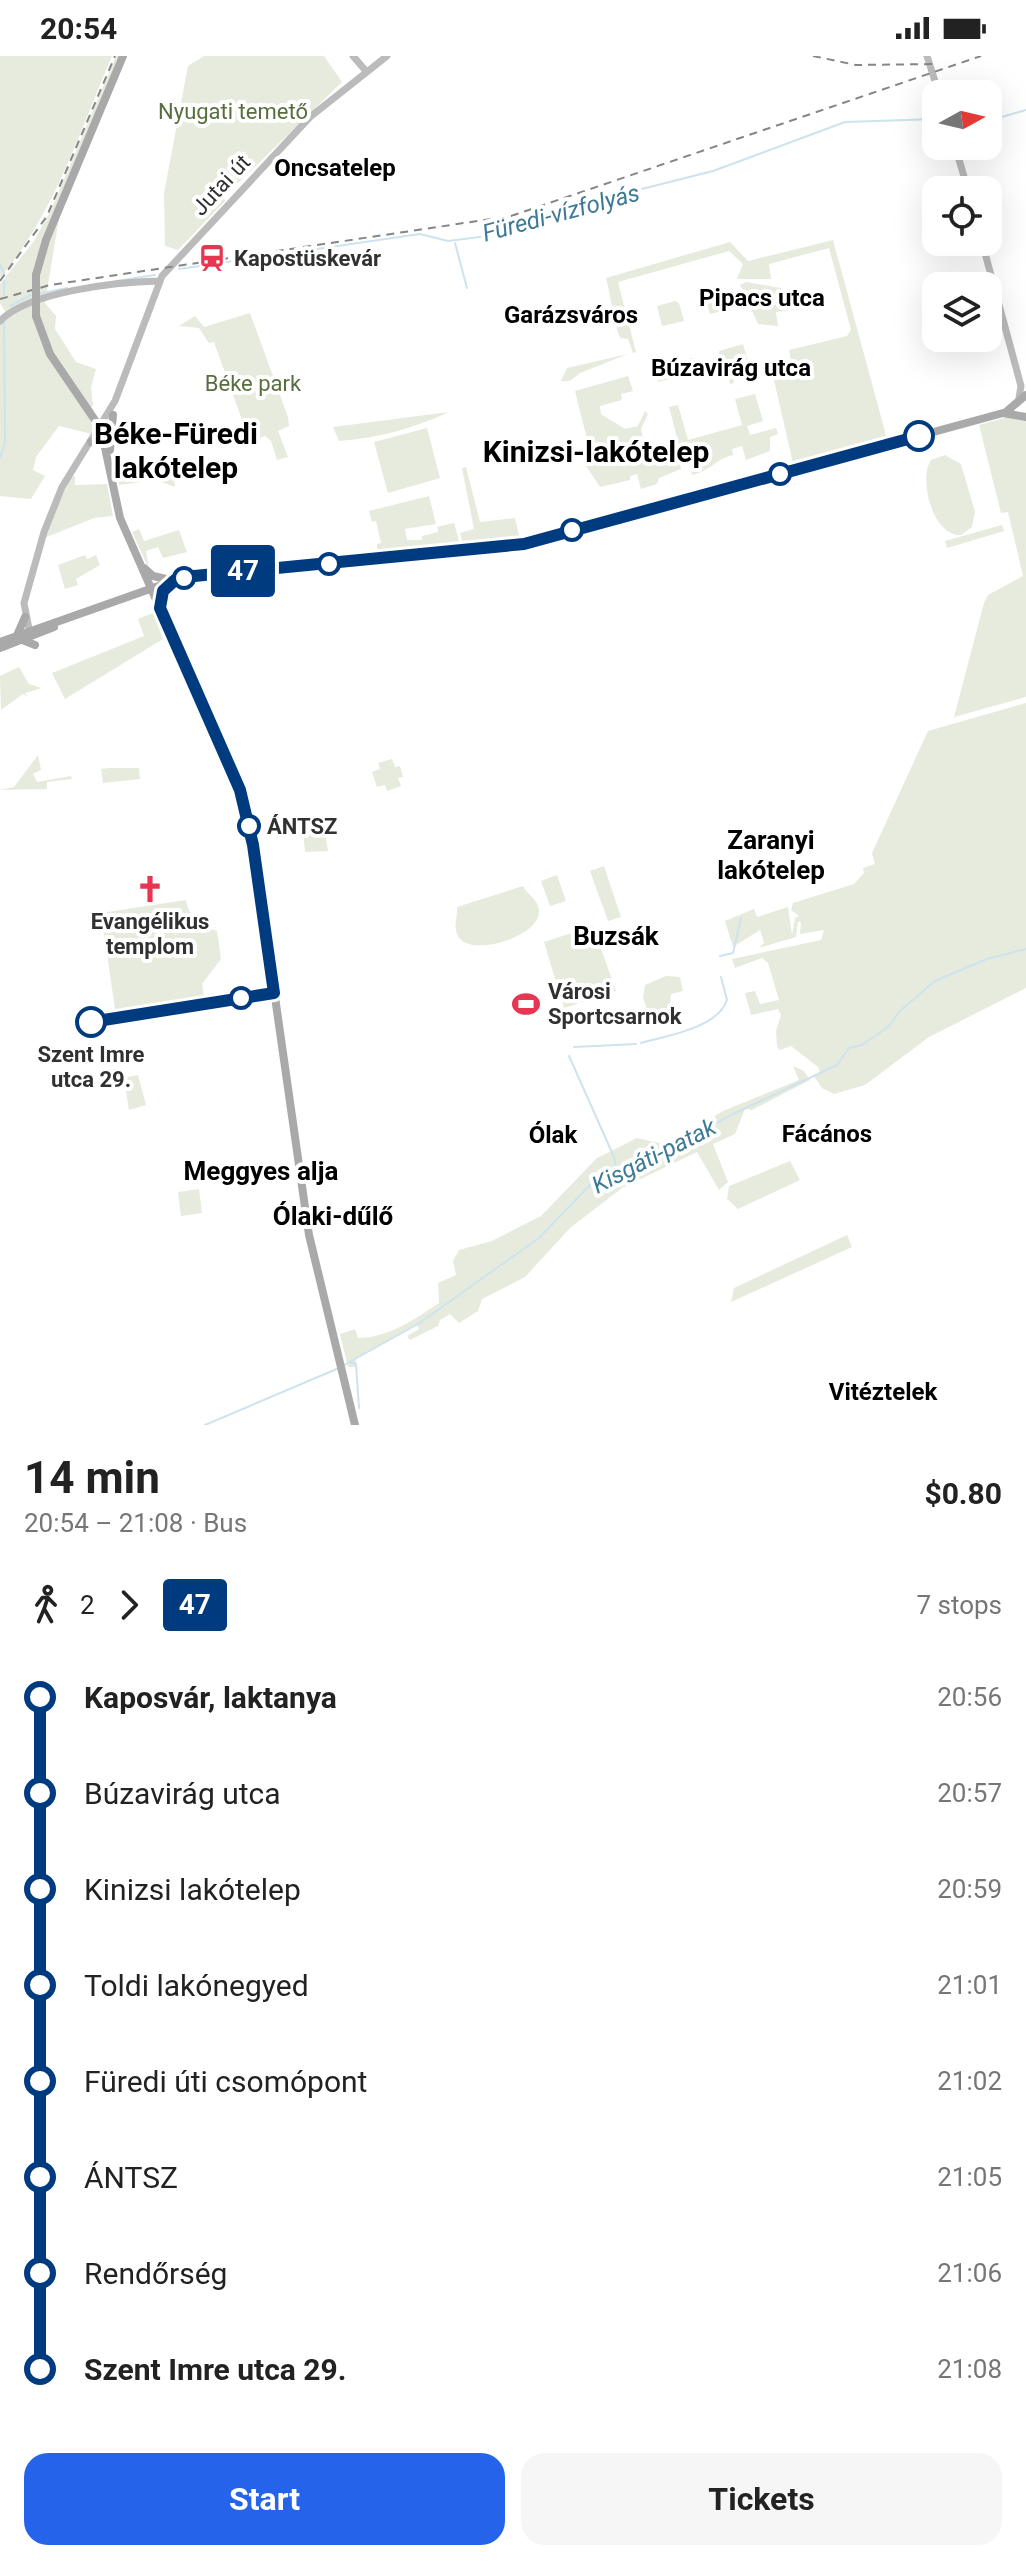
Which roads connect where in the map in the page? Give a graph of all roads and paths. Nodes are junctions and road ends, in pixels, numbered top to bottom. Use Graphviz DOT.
graph roads {
  1 [pos="123,56"];
  2 [pos="353,56"];
  3 [pos="387,56"];
  4 [pos="927,56"];
  5 [pos="365,70"];
  6 [pos="935,80"];
  7 [pos="986,256"];
  8 [pos="159,281"];
  9 [pos="0,321"];
  10 [pos="1022,404"];
  11 [pos="90,409"];
  12 [pos="111,414"];
  13 [pos="101,429"];
  14 [pos="91,442"];
  15 [pos="106,444"];
  16 [pos="110,471"];
  17 [pos="139,564"];
  18 [pos="175,580"];
  19 [pos="150,587"];
  20 [pos="128,595"];
  21 [pos="160,608"];
  22 [pos="79,614"];
  23 [pos="25,617"];
  24 [pos="42,624"];
  25 [pos="30,632"];
  26 [pos="19,636"];
  27 [pos="0,642"];
  28 [pos="35,645"];
  29 [pos="0,648"];
  30 [pos="355,1425"];
  1 -- 11 [label="main road, bridge"];
  2 -- 5 [label="street"];
  3 -- 5 [label="street, Jutai út"];
  4 -- 6 [label="street"];
  5 -- 8 [label="street, Jutai út"];
  7 -- 10 [label="street"];
  8 -- 9 [label="street"];
  8 -- 12 [label="street"];
  10 -- 18 [label="main road"];
  11 -- 12 [label="main road"];
  11 -- 13 [label="main road"];
  12 -- 13 [label="street"];
  12 -- 16 [label="main road"];
  13 -- 14 [label="street"];
  13 -- 15 [label="main road"];
  14 -- 15 [label="main road"];
  14 -- 23 [label="street"];
  15 -- 16 [label="main road"];
  16 -- 17 [label="main road"];
  17 -- 18 [label="main road"];
  17 -- 19 [label="main road"];
  17 -- 20 [label="main road"];
  18 -- 19 [label="main road"];
  18 -- 21 [label="main road"];
  19 -- 20 [label="main road"];
  19 -- 21 [label="main road"];
  20 -- 21 [label="main road"];
  20 -- 22 [label="main road"];
  21 -- 30 [label="main road"];
  22 -- 24 [label="main road"];
  22 -- 25 [label="main road"];
  23 -- 24 [label="street"];
  23 -- 25 [label="street"];
  23 -- 26 [label="main road"];
  24 -- 25 [label="main road"];
  25 -- 26 [label="main road"];
  26 -- 27 [label="main road"];
  26 -- 28 [label="main road"];
  26 -- 29 [label="main road"];
}
